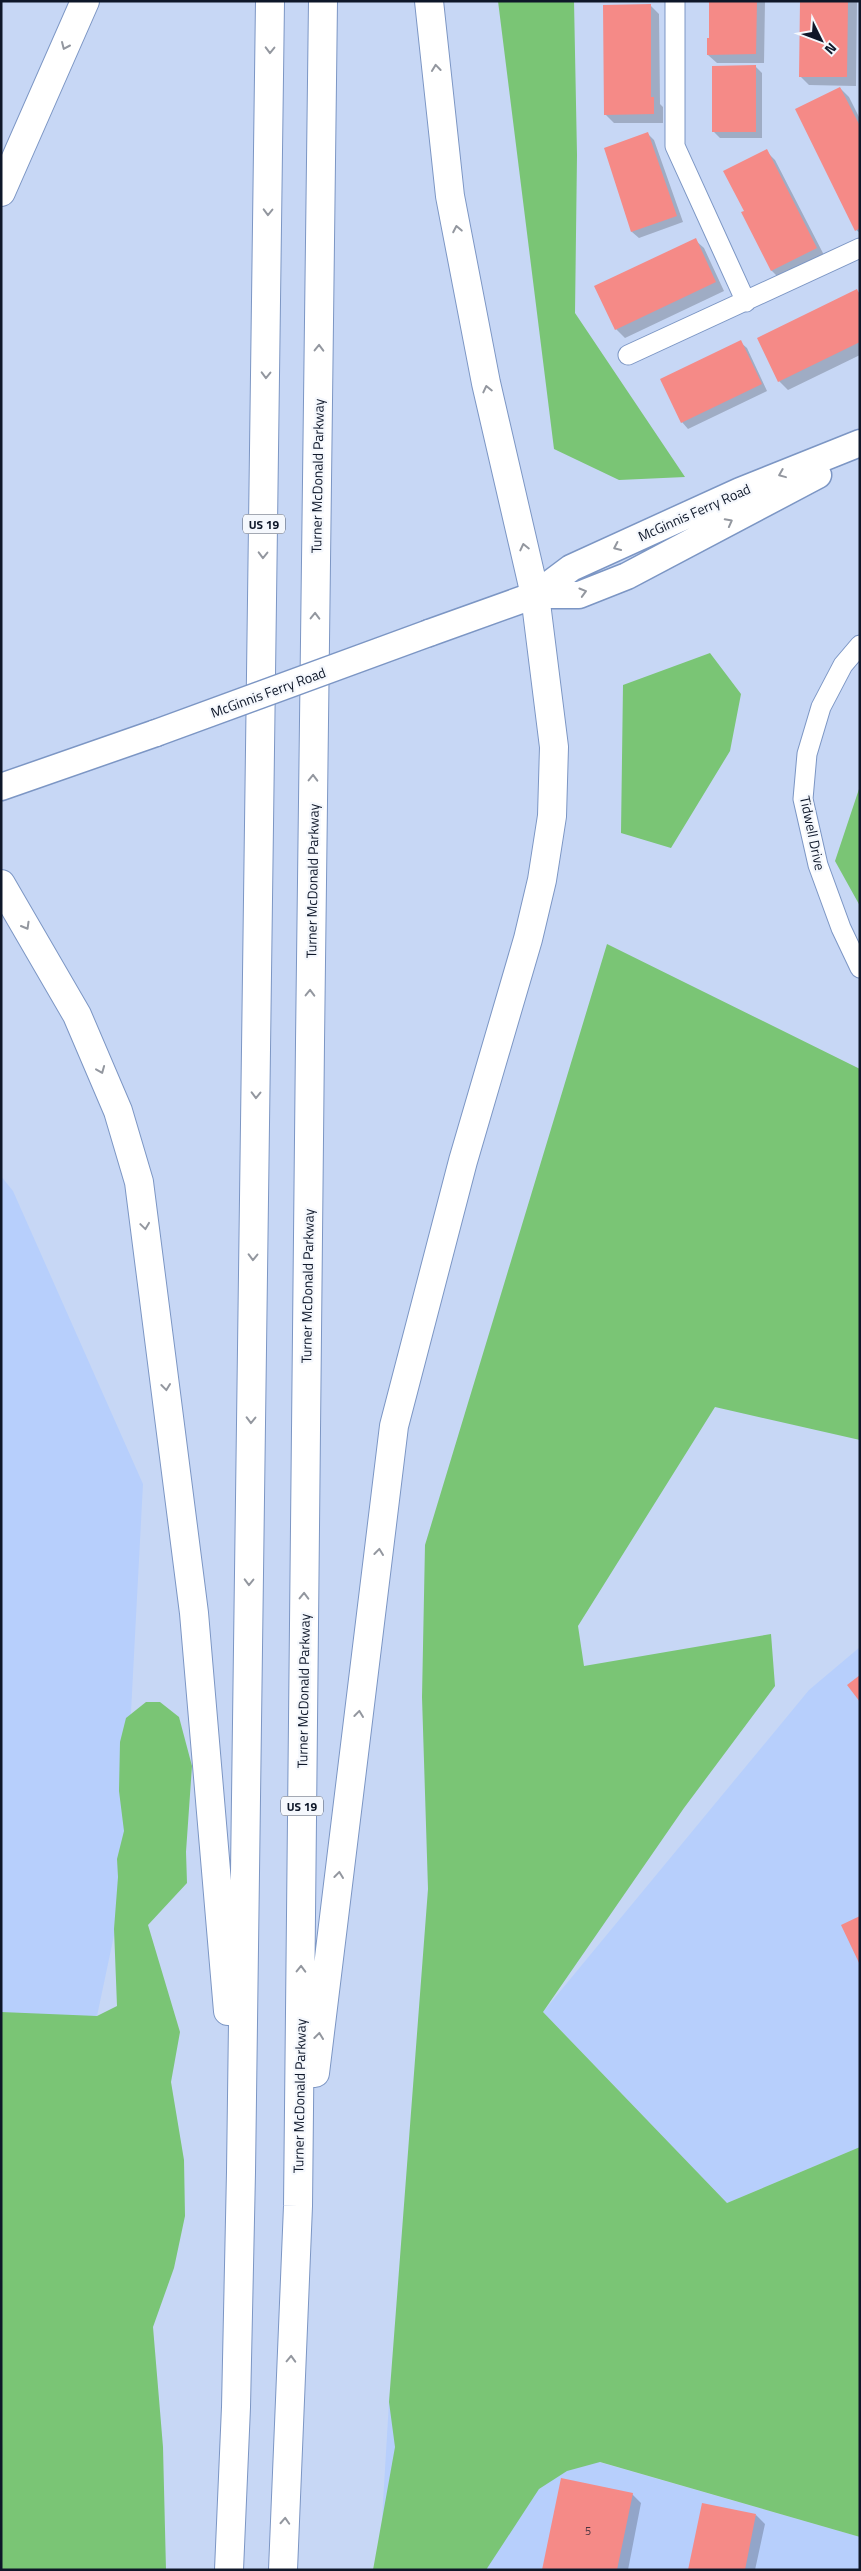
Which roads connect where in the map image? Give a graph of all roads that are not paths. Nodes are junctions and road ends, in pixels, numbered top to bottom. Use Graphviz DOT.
graph roads {
  1 [pos="85,1"];
  2 [pos="270,1"];
  3 [pos="323,1"];
  4 [pos="429,1"];
  5 [pos="675,1"];
  6 [pos="1,192"];
  7 [pos="860,248"];
  8 [pos="746,302"];
  9 [pos="628,355"];
  10 [pos="860,443"];
  11 [pos="860,453"];
  12 [pos="535,595"];
  13 [pos="860,645"];
  14 [pos="1,788"];
  15 [pos="1,884"];
  16 [pos="860,968"];
  17 [pos="241,2172"];
  18 [pos="298,2206"];
  19 [pos="229,2570"];
  20 [pos="283,2570"];
  1 -- 6 [label="highway, one-way"];
  2 -- 17 [label="highway, US 19, one-way"];
  18 -- 3 [label="highway, Turner McDonald Parkway / US 19, one-way"];
  12 -- 4 [label="highway, one-way"];
  5 -- 8 [label="street"];
  7 -- 8 [label="street"];
  8 -- 9 [label="street"];
  10 -- 12 [label="main road, McGinnis Ferry Road, one-way"];
  12 -- 11 [label="main road, McGinnis Ferry Road, one-way"];
  12 -- 14 [label="main road, McGinnis Ferry Road, bridge"];
  18 -- 12 [label="highway, one-way"];
  13 -- 16 [label="street, Tidwell Drive"];
  15 -- 17 [label="highway, one-way"];
  17 -- 19 [label="highway, US 19"];
  20 -- 18 [label="highway, Turner McDonald Parkway / US 19, one-way"];
}
